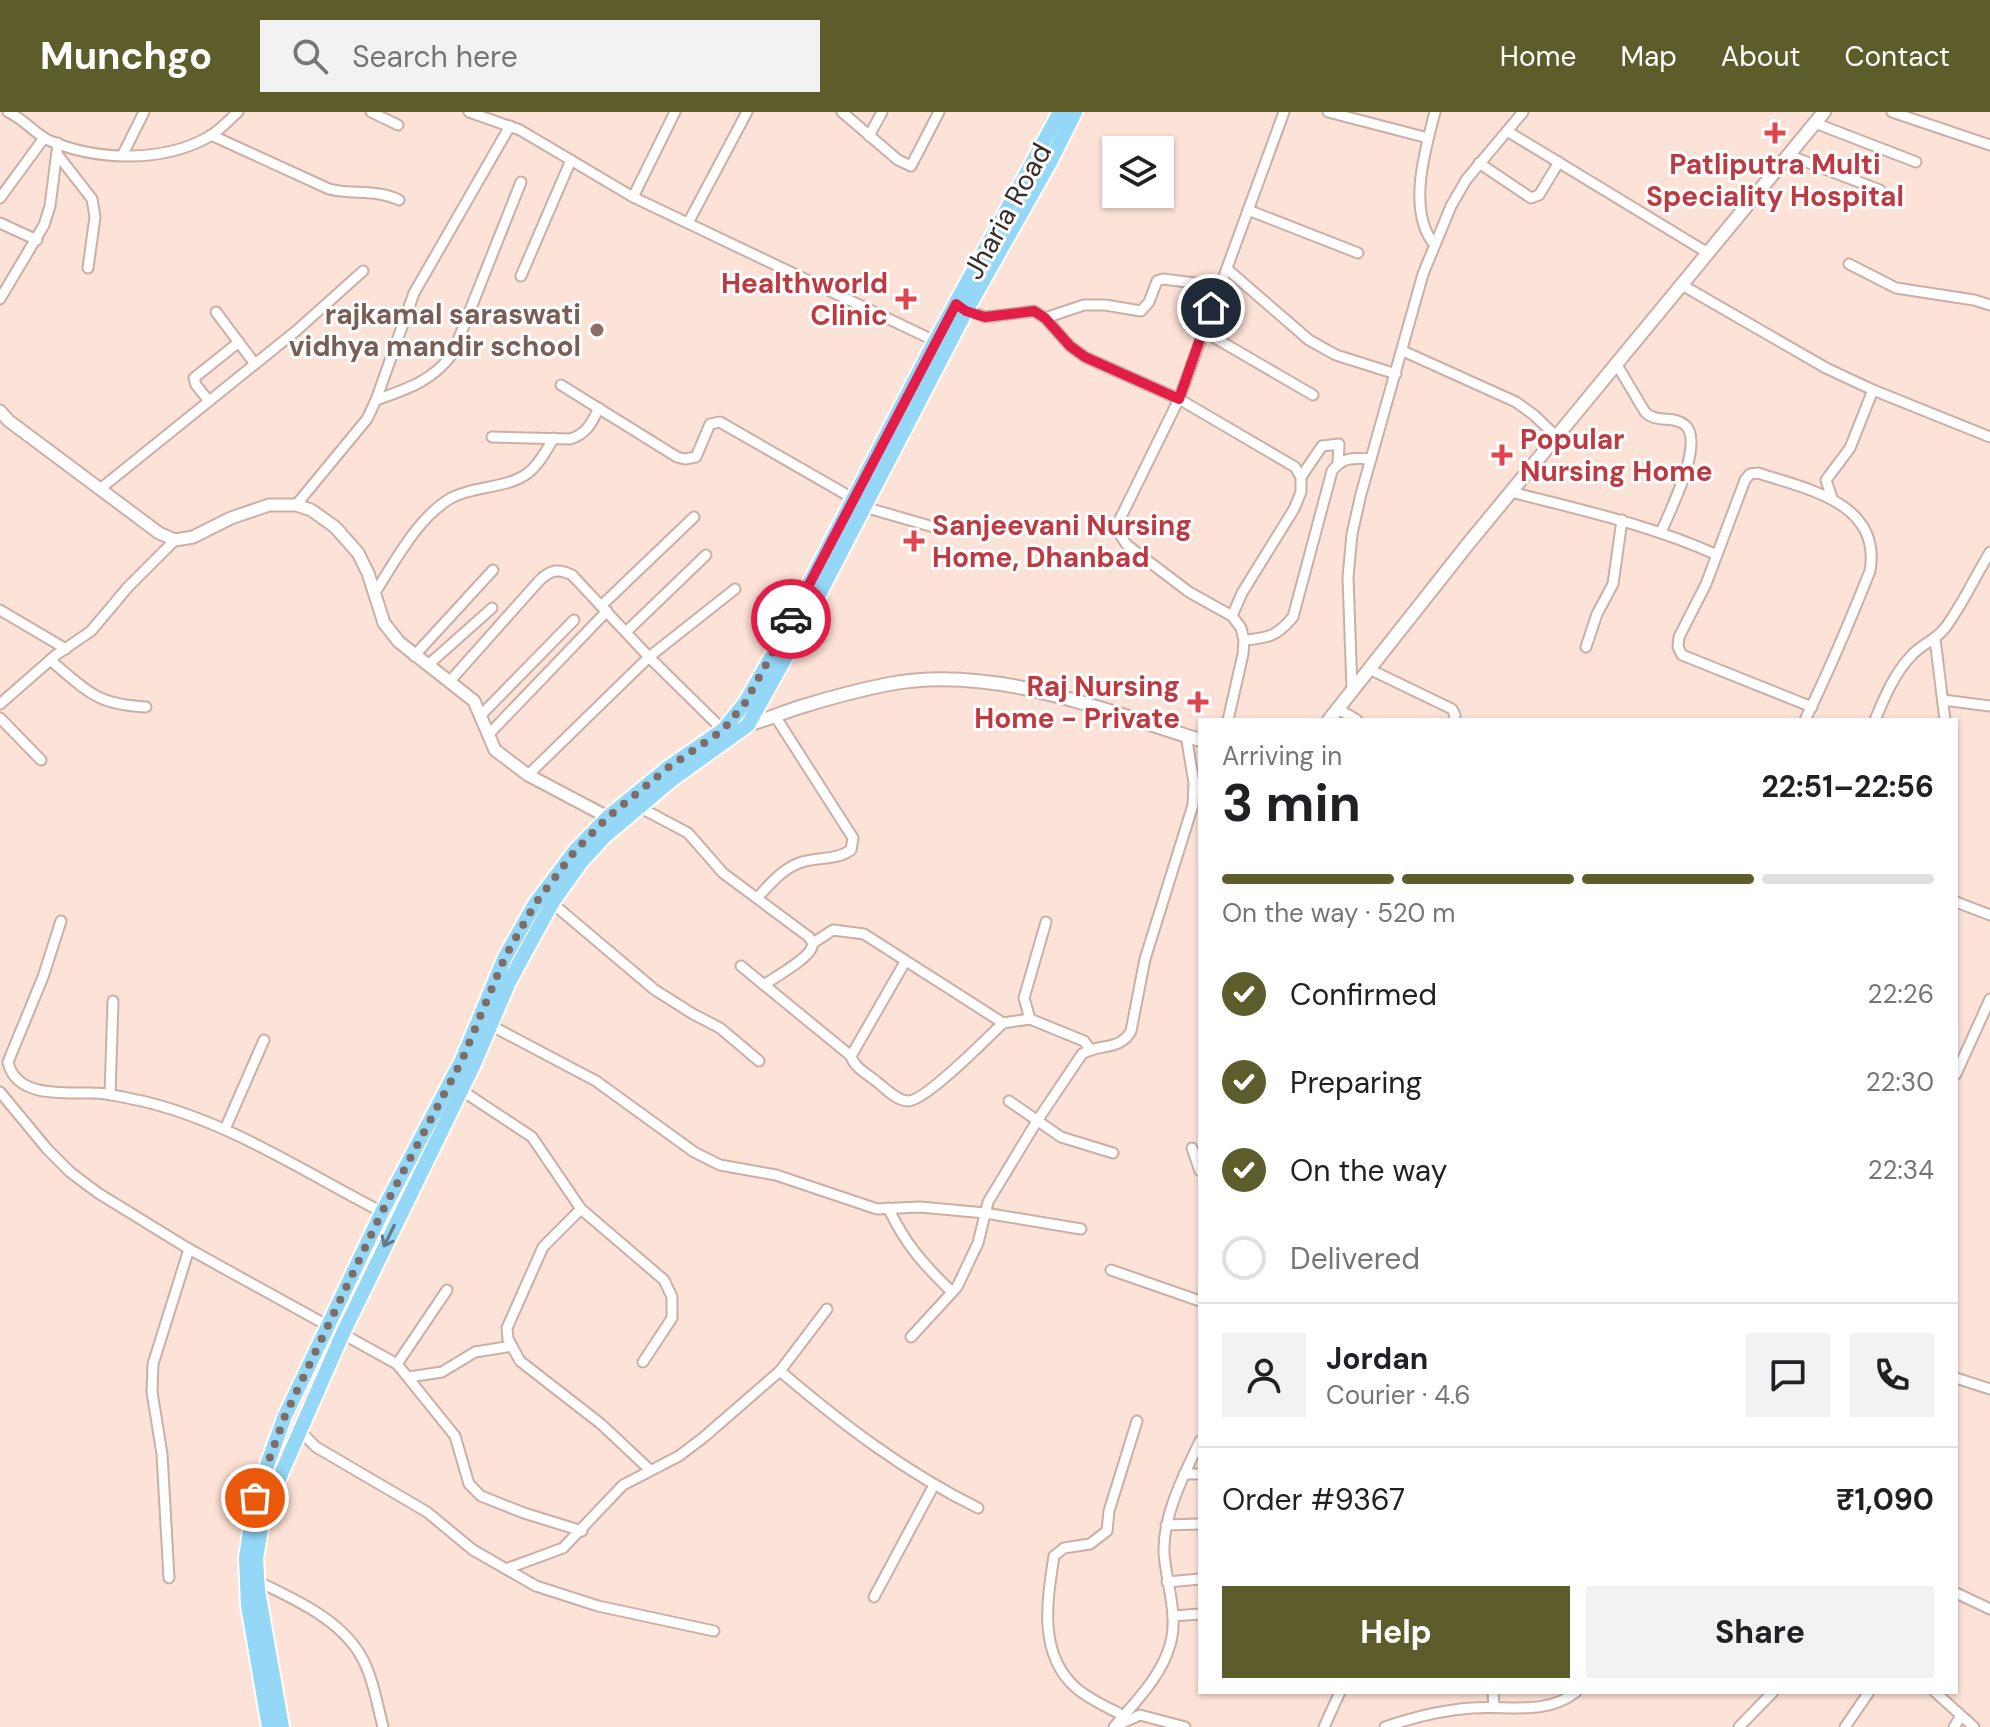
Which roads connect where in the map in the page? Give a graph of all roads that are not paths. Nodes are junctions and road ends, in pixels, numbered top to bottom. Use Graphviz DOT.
graph roads {
  1 [pos="8,112"];
  2 [pos="144,112"];
  3 [pos="238,112"];
  4 [pos="371,112"];
  5 [pos="469,112"];
  6 [pos="675,112"];
  7 [pos="747,112"];
  8 [pos="842,112"];
  9 [pos="882,112"];
  10 [pos="939,112"];
  11 [pos="1060,112"];
  12 [pos="1075,112"];
  13 [pos="1284,112"];
  14 [pos="1328,112"];
  15 [pos="1435,112"];
  16 [pos="1523,112"];
  17 [pos="1824,112"];
  18 [pos="1892,112"];
  19 [pos="1815,123"];
  20 [pos="398,125"];
  21 [pos="510,126"];
  22 [pos="1507,131"];
  23 [pos="211,135"];
  24 [pos="869,136"];
  25 [pos="44,138"];
  26 [pos="1428,138"];
  27 [pos="1990,145"];
  28 [pos="58,149"];
  29 [pos="123,154"];
  30 [pos="1788,155"];
  31 [pos="571,160"];
  32 [pos="1559,162"];
  33 [pos="1916,162"];
  34 [pos="1479,163"];
  35 [pos="521,182"];
  36 [pos="1880,190"];
  37 [pos="633,197"];
  38 [pos="0,198"];
  39 [pos="399,200"];
  40 [pos="1248,210"];
  41 [pos="0,223"];
  42 [pos="688,223"];
  43 [pos="37,240"];
  44 [pos="1434,244"];
  45 [pos="1358,253"];
  46 [pos="1708,253"];
  47 [pos="1849,264"];
  48 [pos="88,268"];
  49 [pos="1227,269"];
  50 [pos="363,271"];
  51 [pos="521,276"];
  52 [pos="1682,285"];
  53 [pos="1219,286"];
  54 [pos="0,299"];
  55 [pos="1990,305"];
  56 [pos="961,307"];
  57 [pos="216,312"];
  58 [pos="1045,318"];
  59 [pos="1203,331"];
  60 [pos="935,341"];
  61 [pos="239,342"];
  62 [pos="1403,351"];
  63 [pos="255,364"];
  64 [pos="1617,365"];
  65 [pos="1396,374"];
  66 [pos="561,385"];
  67 [pos="1873,390"];
  68 [pos="1313,395"];
  69 [pos="1179,399"];
  70 [pos="376,400"];
  71 [pos="209,401"];
  72 [pos="599,408"];
  73 [pos="0,411"];
  74 [pos="492,437"];
  75 [pos="1557,437"];
  76 [pos="1990,437"];
  77 [pos="554,438"];
  78 [pos="1371,459"];
  79 [pos="1338,463"];
  80 [pos="1301,477"];
  81 [pos="100,489"];
  82 [pos="1511,492"];
  83 [pos="1832,498"];
  84 [pos="859,503"];
  85 [pos="296,505"];
  86 [pos="694,517"];
  87 [pos="1622,520"];
  88 [pos="937,528"];
  89 [pos="1661,532"];
  90 [pos="175,540"];
  91 [pos="1990,552"];
  92 [pos="706,555"];
  93 [pos="1717,555"];
  94 [pos="493,570"];
  95 [pos="735,589"];
  96 [pos="374,594"];
  97 [pos="492,608"];
  98 [pos="604,609"];
  99 [pos="0,610"];
  100 [pos="1232,616"];
  101 [pos="574,620"];
  102 [pos="626,632"];
  103 [pos="1935,639"];
  104 [pos="1244,640"];
  105 [pos="1586,647"];
  106 [pos="66,649"];
  107 [pos="414,656"];
  108 [pos="649,657"];
  109 [pos="50,660"];
  110 [pos="428,665"];
  111 [pos="1369,669"];
  112 [pos="450,681"];
  113 [pos="1352,690"];
  114 [pos="1943,700"];
  115 [pos="0,704"];
  116 [pos="1990,706"];
  117 [pos="146,707"];
  118 [pos="1812,707"];
  119 [pos="1338,709"];
  120 [pos="481,715"];
  121 [pos="775,716"];
  122 [pos="0,718"];
  123 [pos="1228,718"];
  124 [pos="1331,718"];
  125 [pos="1354,718"];
  126 [pos="1454,718"];
  127 [pos="1806,718"];
  128 [pos="1876,718"];
  129 [pos="1945,718"];
  130 [pos="748,725"];
  131 [pos="723,730"];
  132 [pos="489,734"];
  133 [pos="1186,735"];
  134 [pos="1198,739"];
  135 [pos="41,760"];
  136 [pos="528,775"];
  137 [pos="639,807"];
  138 [pos="614,820"];
  139 [pos="758,897"];
  140 [pos="552,903"];
  141 [pos="1958,903"];
  142 [pos="1990,915"];
  143 [pos="61,921"];
  144 [pos="1046,922"];
  145 [pos="813,943"];
  146 [pos="905,962"];
  147 [pos="741,966"];
  148 [pos="764,985"];
  149 [pos="1990,999"];
  150 [pos="113,1001"];
  151 [pos="1030,1019"];
  152 [pos="1003,1023"];
  153 [pos="490,1025"];
  154 [pos="479,1037"];
  155 [pos="264,1040"];
  156 [pos="1090,1049"];
  157 [pos="851,1056"];
  158 [pos="759,1061"];
  159 [pos="467,1063"];
  160 [pos="1958,1068"];
  161 [pos="461,1090"];
  162 [pos="0,1092"];
  163 [pos="110,1095"];
  164 [pos="1009,1101"];
  165 [pos="1037,1121"];
  166 [pos="225,1129"];
  167 [pos="1192,1148"];
  168 [pos="1113,1153"];
  169 [pos="1198,1165"];
  170 [pos="888,1208"];
  171 [pos="581,1209"];
  172 [pos="382,1212"];
  173 [pos="985,1213"];
  174 [pos="1081,1229"];
  175 [pos="189,1249"];
  176 [pos="1111,1270"];
  177 [pos="447,1290"];
  178 [pos="952,1292"];
  179 [pos="1198,1300"];
  180 [pos="827,1309"];
  181 [pos="328,1325"];
  182 [pos="343,1333"];
  183 [pos="911,1337"];
  184 [pos="512,1346"];
  185 [pos="643,1362"];
  186 [pos="397,1364"];
  187 [pos="780,1371"];
  188 [pos="409,1377"];
  189 [pos="1958,1379"];
  190 [pos="1990,1389"];
  191 [pos="1137,1421"];
  192 [pos="299,1430"];
  193 [pos="1198,1445"];
  194 [pos="650,1470"];
  195 [pos="1184,1474"];
  196 [pos="1198,1474"];
  197 [pos="934,1485"];
  198 [pos="978,1508"];
  199 [pos="1198,1524"];
  200 [pos="1166,1525"];
  201 [pos="582,1531"];
  202 [pos="506,1569"];
  203 [pos="169,1578"];
  204 [pos="1198,1579"];
  205 [pos="257,1581"];
  206 [pos="1167,1582"];
  207 [pos="1958,1594"];
  208 [pos="874,1597"];
  209 [pos="1990,1609"];
  210 [pos="1198,1614"];
  211 [pos="1173,1616"];
  212 [pos="714,1631"];
  213 [pos="1339,1694"];
  214 [pos="1493,1694"];
  215 [pos="1572,1694"];
  216 [pos="1771,1694"];
  217 [pos="1868,1694"];
  218 [pos="1937,1694"];
  219 [pos="1494,1707"];
  220 [pos="1124,1716"];
  221 [pos="1961,1716"];
  222 [pos="269,1727"];
  223 [pos="282,1727"];
  224 [pos="383,1727"];
  225 [pos="1115,1727"];
  226 [pos="1185,1727"];
  227 [pos="1324,1727"];
  228 [pos="1385,1727"];
  229 [pos="1739,1727"];
  230 [pos="1845,1727"];
  231 [pos="1954,1727"];
  232 [pos="1974,1727"];
  1 -- 25 [label="street"];
  2 -- 29 [label="street"];
  3 -- 23 [label="street"];
  4 -- 20 [label="street"];
  5 -- 21 [label="street"];
  6 -- 37 [label="street"];
  7 -- 42 [label="street"];
  8 -- 24 [label="street"];
  9 -- 24 [label="street"];
  10 -- 24 [label="street"];
  11 -- 56 [label="highway, Jharia Road"];
  12 -- 56 [label="highway, Jharia Road"];
  13 -- 40 [label="street"];
  14 -- 26 [label="street"];
  15 -- 26 [label="street"];
  16 -- 22 [label="street"];
  17 -- 19 [label="main road"];
  18 -- 27 [label="street"];
  19 -- 30 [label="main road"];
  19 -- 33 [label="street"];
  21 -- 31 [label="street"];
  21 -- 70 [label="street"];
  22 -- 32 [label="street"];
  22 -- 34 [label="street"];
  23 -- 29 [label="street"];
  23 -- 39 [label="street"];
  25 -- 28 [label="street"];
  25 -- 38 [label="street"];
  26 -- 44 [label="street"];
  28 -- 29 [label="street"];
  28 -- 43 [label="street"];
  28 -- 48 [label="street"];
  30 -- 36 [label="street"];
  30 -- 46 [label="main road"];
  31 -- 37 [label="street"];
  31 -- 51 [label="street"];
  32 -- 34 [label="street"];
  32 -- 46 [label="street"];
  34 -- 44 [label="street"];
  35 -- 70 [label="street"];
  37 -- 42 [label="street"];
  40 -- 45 [label="street"];
  40 -- 49 [label="street"];
  41 -- 43 [label="street"];
  42 -- 60 [label="street"];
  43 -- 54 [label="street"];
  44 -- 62 [label="street"];
  46 -- 52 [label="main road"];
  47 -- 55 [label="street"];
  49 -- 53 [label="street"];
  49 -- 65 [label="street"];
  50 -- 63 [label="street"];
  52 -- 64 [label="main road"];
  52 -- 67 [label="street"];
  53 -- 58 [label="street"];
  53 -- 59 [label="street"];
  56 -- 58 [label="street"];
  56 -- 60 [label="highway, Jharia Road"];
  56 -- 84 [label="highway, Jharia Road"];
  57 -- 61 [label="street"];
  58 -- 69 [label="street"];
  59 -- 68 [label="street"];
  59 -- 69 [label="street"];
  60 -- 84 [label="highway, Jharia Road"];
  61 -- 63 [label="street"];
  61 -- 71 [label="street"];
  62 -- 65 [label="street"];
  62 -- 75 [label="street"];
  63 -- 71 [label="street"];
  64 -- 75 [label="main road"];
  64 -- 89 [label="street"];
  65 -- 78 [label="street"];
  66 -- 72 [label="street"];
  67 -- 76 [label="street"];
  67 -- 83 [label="street"];
  69 -- 80 [label="street"];
  69 -- 100 [label="street"];
  70 -- 85 [label="street"];
  71 -- 81 [label="street"];
  72 -- 77 [label="street"];
  72 -- 84 [label="street"];
  73 -- 81 [label="street"];
  74 -- 77 [label="street"];
  75 -- 82 [label="main road"];
  77 -- 96 [label="street"];
  78 -- 79 [label="street"];
  78 -- 113 [label="street"];
  79 -- 80 [label="street"];
  79 -- 104 [label="street"];
  80 -- 100 [label="street"];
  81 -- 90 [label="street"];
  82 -- 87 [label="street"];
  82 -- 111 [label="main road"];
  83 -- 93 [label="street"];
  83 -- 118 [label="street"];
  84 -- 88 [label="street"];
  84 -- 130 [label="highway, Jharia Road"];
  84 -- 131 [label="highway, Jharia Road"];
  85 -- 90 [label="street"];
  85 -- 96 [label="street"];
  86 -- 98 [label="street"];
  87 -- 89 [label="street"];
  87 -- 105 [label="street"];
  89 -- 93 [label="street"];
  90 -- 106 [label="street"];
  91 -- 103 [label="street"];
  92 -- 102 [label="street"];
  93 -- 118 [label="street"];
  94 -- 107 [label="street"];
  95 -- 108 [label="street"];
  96 -- 107 [label="street"];
  97 -- 110 [label="street"];
  98 -- 102 [label="street"];
  98 -- 112 [label="street"];
  98 -- 132 [label="street"];
  99 -- 106 [label="street"];
  100 -- 104 [label="street"];
  101 -- 120 [label="street"];
  102 -- 108 [label="street"];
  103 -- 114 [label="street"];
  103 -- 128 [label="street"];
  104 -- 123 [label="street"];
  106 -- 109 [label="street"];
  107 -- 110 [label="street"];
  108 -- 131 [label="street"];
  108 -- 136 [label="street"];
  109 -- 115 [label="street"];
  109 -- 117 [label="street"];
  110 -- 112 [label="street"];
  111 -- 113 [label="main road"];
  111 -- 126 [label="street"];
  112 -- 120 [label="street"];
  113 -- 119 [label="main road"];
  114 -- 116 [label="street"];
  114 -- 129 [label="street"];
  118 -- 127 [label="street"];
  119 -- 124 [label="main road"];
  119 -- 125 [label="street"];
  120 -- 132 [label="street"];
  121 -- 130 [label="main road"];
  121 -- 133 [label="main road"];
  121 -- 139 [label="street"];
  122 -- 135 [label="street"];
  130 -- 131 [label="main road"];
  130 -- 137 [label="highway"];
  131 -- 138 [label="highway, Jharia Road"];
  132 -- 136 [label="street"];
  133 -- 134 [label="main road"];
  133 -- 156 [label="street"];
  136 -- 138 [label="street"];
  137 -- 138 [label="highway"];
  137 -- 139 [label="street"];
  138 -- 140 [label="highway"];
  138 -- 154 [label="highway"];
  139 -- 145 [label="street"];
  140 -- 153 [label="highway"];
  140 -- 158 [label="street"];
  141 -- 142 [label="street"];
  143 -- 163 [label="street"];
  144 -- 151 [label="street"];
  145 -- 146 [label="street"];
  145 -- 148 [label="street"];
  146 -- 152 [label="street"];
  146 -- 157 [label="street"];
  147 -- 148 [label="street"];
  148 -- 157 [label="street"];
  149 -- 160 [label="street"];
  150 -- 163 [label="street"];
  151 -- 152 [label="street"];
  151 -- 156 [label="street"];
  152 -- 157 [label="street"];
  153 -- 154 [label="highway"];
  153 -- 170 [label="street"];
  154 -- 159 [label="highway"];
  155 -- 166 [label="street"];
  156 -- 165 [label="street"];
  159 -- 161 [label="highway"];
  159 -- 172 [label="highway"];
  161 -- 171 [label="street"];
  161 -- 182 [label="highway, one-way"];
  162 -- 175 [label="street"];
  163 -- 166 [label="street"];
  164 -- 165 [label="street"];
  165 -- 168 [label="street"];
  165 -- 173 [label="street"];
  166 -- 172 [label="street"];
  167 -- 169 [label="street"];
  170 -- 173 [label="street"];
  170 -- 178 [label="street"];
  171 -- 184 [label="street"];
  171 -- 185 [label="street"];
  172 -- 181 [label="highway"];
  173 -- 174 [label="street"];
  173 -- 178 [label="street"];
  175 -- 181 [label="street"];
  175 -- 203 [label="street"];
  176 -- 179 [label="street"];
  177 -- 186 [label="street"];
  178 -- 183 [label="street"];
  180 -- 187 [label="street"];
  181 -- 182 [label="street"];
  181 -- 222 [label="highway"];
  182 -- 186 [label="street"];
  182 -- 192 [label="highway"];
  184 -- 188 [label="street"];
  184 -- 194 [label="street"];
  186 -- 188 [label="street"];
  187 -- 194 [label="street"];
  187 -- 197 [label="street"];
  188 -- 201 [label="street"];
  189 -- 190 [label="street"];
  191 -- 220 [label="street"];
  192 -- 202 [label="street"];
  192 -- 205 [label="highway"];
  193 -- 195 [label="street"];
  194 -- 201 [label="street"];
  195 -- 196 [label="street"];
  195 -- 200 [label="street"];
  197 -- 198 [label="street"];
  197 -- 208 [label="street"];
  199 -- 200 [label="street"];
  200 -- 206 [label="street"];
  201 -- 202 [label="street"];
  202 -- 212 [label="street"];
  204 -- 206 [label="street"];
  205 -- 223 [label="highway"];
  205 -- 224 [label="street"];
  206 -- 211 [label="street"];
  207 -- 209 [label="street"];
  210 -- 211 [label="street"];
  211 -- 220 [label="street"];
  213 -- 227 [label="street"];
  214 -- 219 [label="street"];
  215 -- 219 [label="street"];
  216 -- 229 [label="street"];
  217 -- 230 [label="street"];
  218 -- 221 [label="street"];
  219 -- 228 [label="street"];
  220 -- 225 [label="street"];
  221 -- 231 [label="street"];
  221 -- 232 [label="street"];
  225 -- 226 [label="street"];
}
